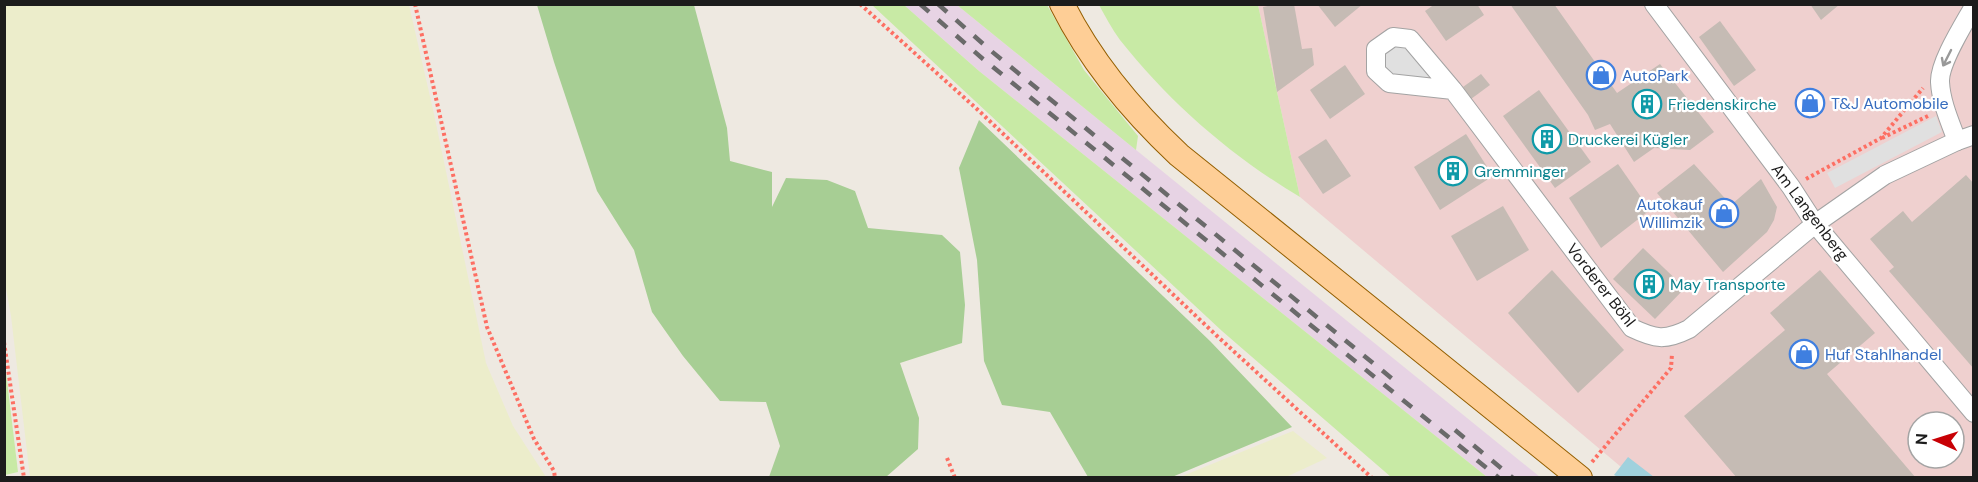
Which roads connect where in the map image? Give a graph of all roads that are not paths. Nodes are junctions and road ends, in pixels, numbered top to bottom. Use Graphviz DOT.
graph roads {
  1 [pos="1062,4"];
  2 [pos="1654,4"];
  3 [pos="1974,6"];
  4 [pos="1453,90"];
  5 [pos="1965,138"];
  6 [pos="1815,224"];
  7 [pos="1974,412"];
  8 [pos="1585,471"];
  1 -- 8 [label="main road"];
  2 -- 6 [label="street, Am Langenberg"];
  3 -- 5 [label="street, one-way"];
  4 -- 6 [label="street, Vorderer Böhl"];
  5 -- 6 [label="street"];
  6 -- 7 [label="street, Am Langenberg"];
}
